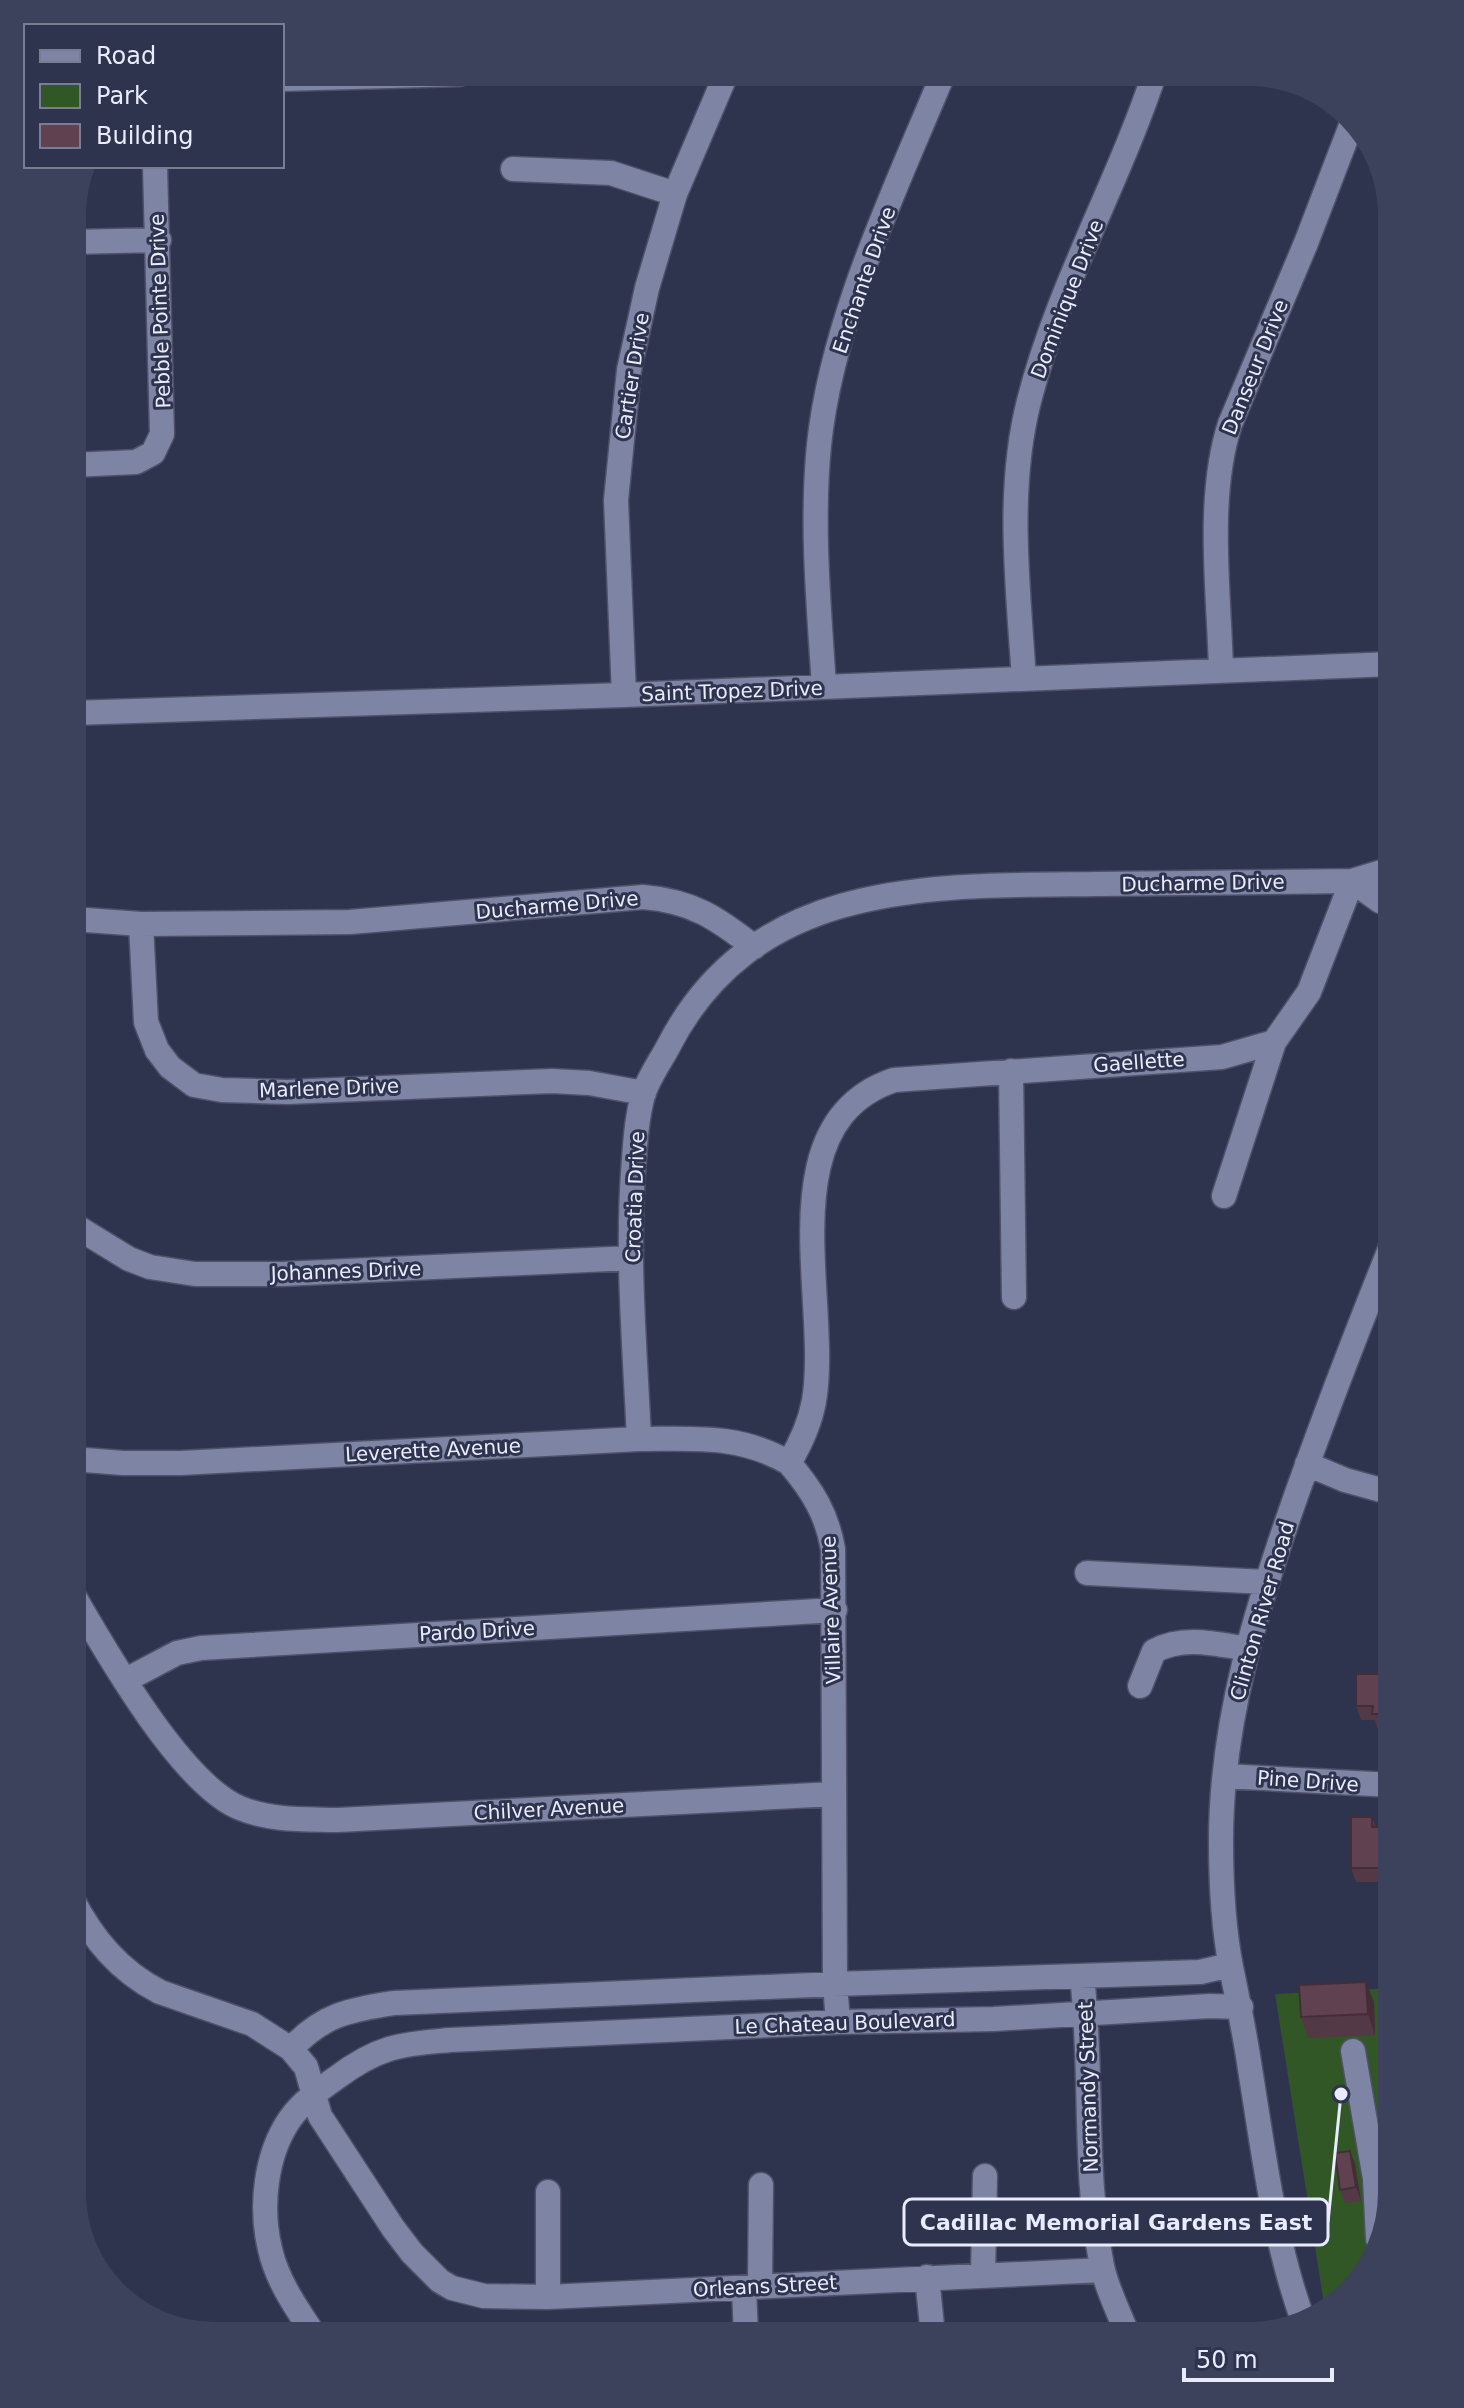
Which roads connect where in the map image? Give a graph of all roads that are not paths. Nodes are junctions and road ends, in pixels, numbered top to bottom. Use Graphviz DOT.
graph roads {
  1 [pos="721,86"];
  2 [pos="938,86"];
  3 [pos="1150,86"];
  4 [pos="1348,133"];
  5 [pos="155,168"];
  6 [pos="513,169"];
  7 [pos="675,194"];
  8 [pos="159,240"];
  9 [pos="86,242"];
  10 [pos="86,464"];
  11 [pos="1378,664"];
  12 [pos="1221,670"];
  13 [pos="1024,679"];
  14 [pos="824,687"];
  15 [pos="624,695"];
  16 [pos="86,713"];
  17 [pos="1378,873"];
  18 [pos="1352,881"];
  19 [pos="1378,900"];
  20 [pos="86,920"];
  21 [pos="141,924"];
  22 [pos="754,947"];
  23 [pos="1274,1042"];
  24 [pos="1011,1071"];
  25 [pos="644,1093"];
  26 [pos="1224,1196"];
  27 [pos="86,1233"];
  28 [pos="631,1258"];
  29 [pos="1378,1279"];
  30 [pos="1014,1297"];
  31 [pos="639,1439"];
  32 [pos="86,1460"];
  33 [pos="789,1463"];
  34 [pos="1307,1464"];
  35 [pos="1378,1489"];
  36 [pos="1087,1573"];
  37 [pos="1266,1582"];
  38 [pos="835,1610"];
  39 [pos="86,1616"];
  40 [pos="1248,1649"];
  41 [pos="126,1680"];
  42 [pos="1140,1686"];
  43 [pos="1225,1776"];
  44 [pos="1378,1784"];
  45 [pos="834,1794"];
  46 [pos="86,1926"];
  47 [pos="1230,1965"];
  48 [pos="1082,1976"];
  49 [pos="835,1984"];
  50 [pos="449,2000"];
  51 [pos="1241,2007"];
  52 [pos="1087,2015"];
  53 [pos="838,2022"];
  54 [pos="450,2040"];
  55 [pos="291,2049"];
  56 [pos="1353,2051"];
  57 [pos="315,2093"];
  58 [pos="985,2176"];
  59 [pos="761,2185"];
  60 [pos="548,2192"];
  61 [pos="1377,2212"];
  62 [pos="1103,2270"];
  63 [pos="983,2275"];
  64 [pos="927,2277"];
  65 [pos="752,2287"];
  66 [pos="548,2297"];
  67 [pos="1300,2311"];
  68 [pos="307,2322"];
  69 [pos="748,2322"];
  70 [pos="932,2322"];
  71 [pos="1123,2322"];
  1 -- 7 [label="street, Cartier Drive"];
  2 -- 14 [label="street, Enchante Drive"];
  3 -- 13 [label="street, Dominique Drive"];
  4 -- 12 [label="street, Danseur Drive"];
  5 -- 8 [label="street, Pebble Pointe Drive"];
  6 -- 7 [label="street"];
  7 -- 15 [label="street, Cartier Drive"];
  8 -- 9 [label="street"];
  8 -- 10 [label="street, Pebble Pointe Drive"];
  11 -- 12 [label="street, Saint Tropez Drive"];
  12 -- 13 [label="street, Saint Tropez Drive"];
  13 -- 14 [label="street, Saint Tropez Drive"];
  14 -- 15 [label="street, Saint Tropez Drive"];
  15 -- 16 [label="street, Saint Tropez Drive"];
  17 -- 18 [label="street, Ducharme Drive"];
  18 -- 19 [label="street"];
  18 -- 22 [label="street, Ducharme Drive"];
  18 -- 23 [label="street"];
  20 -- 21 [label="street, Ducharme Drive"];
  21 -- 22 [label="street, Ducharme Drive"];
  21 -- 25 [label="street, Marlene Drive"];
  22 -- 25 [label="street, Croatia Drive"];
  23 -- 24 [label="street, Gaellette"];
  23 -- 26 [label="street"];
  24 -- 30 [label="street"];
  24 -- 33 [label="street, Gaellette"];
  25 -- 28 [label="street, Croatia Drive"];
  27 -- 28 [label="street, Johannes Drive"];
  28 -- 31 [label="street, Croatia Drive"];
  29 -- 34 [label="street, Clinton River Road"];
  31 -- 32 [label="street, Leverette Avenue"];
  31 -- 33 [label="street, Leverette Avenue"];
  33 -- 38 [label="street, Villaire Avenue"];
  34 -- 35 [label="street"];
  34 -- 37 [label="street, Clinton River Road"];
  36 -- 37 [label="street"];
  37 -- 40 [label="street, Clinton River Road"];
  38 -- 41 [label="street, Pardo Drive"];
  38 -- 45 [label="street, Villaire Avenue"];
  39 -- 41 [label="street, Chilver Avenue"];
  40 -- 42 [label="street"];
  40 -- 43 [label="street, Clinton River Road"];
  41 -- 45 [label="street, Chilver Avenue"];
  43 -- 44 [label="street, Pine Drive"];
  43 -- 47 [label="street, Clinton River Road"];
  45 -- 49 [label="street, Villaire Avenue"];
  46 -- 55 [label="street"];
  47 -- 48 [label="street, Le Chateau Boulevard"];
  47 -- 51 [label="street, Clinton River Road"];
  48 -- 49 [label="street, Le Chateau Boulevard"];
  48 -- 52 [label="street, Normandy Street"];
  49 -- 50 [label="street, Le Chateau Boulevard"];
  49 -- 53 [label="street, Villaire Avenue"];
  50 -- 54 [label="street"];
  50 -- 55 [label="street, Le Chateau Boulevard"];
  51 -- 52 [label="street, Le Chateau Boulevard"];
  51 -- 67 [label="street, Clinton River Road"];
  52 -- 53 [label="street, Le Chateau Boulevard"];
  52 -- 62 [label="street, Normandy Street"];
  53 -- 54 [label="street, Le Chateau Boulevard"];
  54 -- 57 [label="street, Le Chateau Boulevard"];
  55 -- 57 [label="street, Orleans Street"];
  56 -- 61 [label="street"];
  57 -- 66 [label="street, Orleans Street"];
  57 -- 68 [label="street, Le Chateau Boulevard"];
  58 -- 63 [label="street"];
  59 -- 65 [label="street"];
  60 -- 66 [label="street"];
  62 -- 63 [label="street, Orleans Street"];
  62 -- 71 [label="street, Normandy Street"];
  63 -- 64 [label="street, Orleans Street"];
  64 -- 65 [label="street, Orleans Street"];
  64 -- 70 [label="street"];
  65 -- 66 [label="street, Orleans Street"];
  65 -- 69 [label="street"];
}
